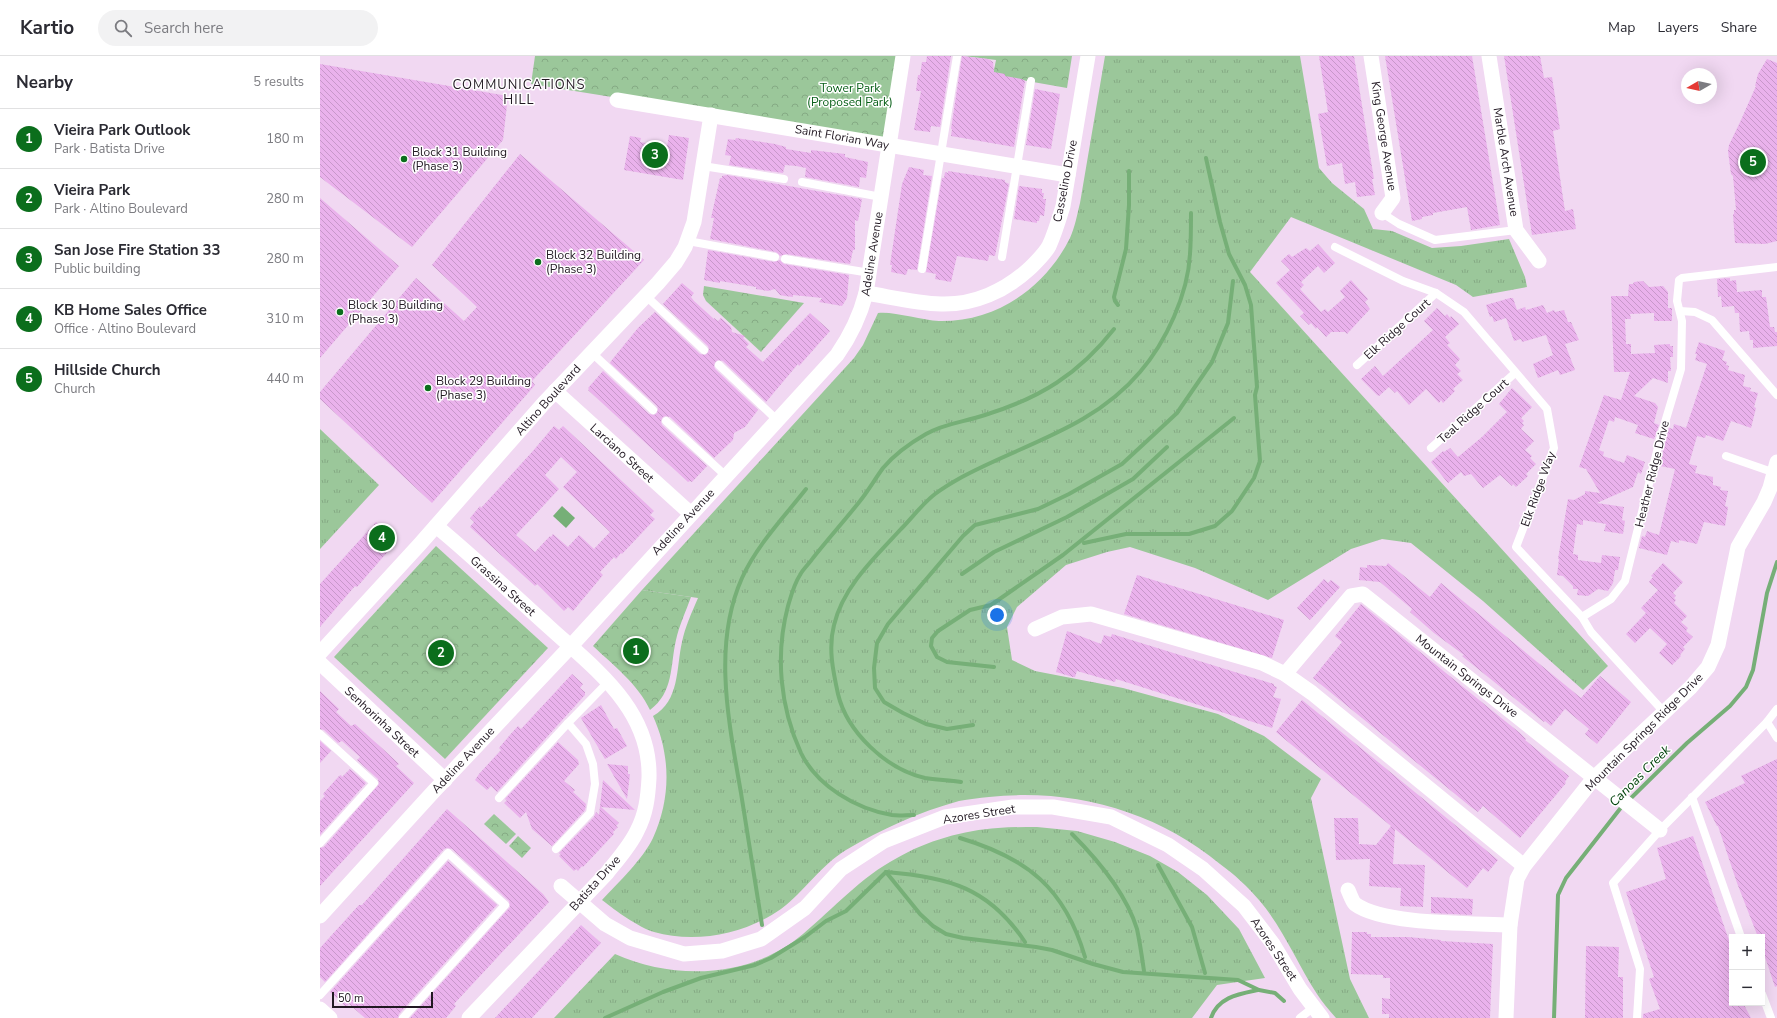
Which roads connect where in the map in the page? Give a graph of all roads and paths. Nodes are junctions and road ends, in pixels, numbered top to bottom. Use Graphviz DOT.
graph roads {
  1 [pos="904,56"];
  2 [pos="957,56"];
  3 [pos="1088,56"];
  4 [pos="1371,56"];
  5 [pos="1489,56"];
  6 [pos="1031,81"];
  7 [pos="617,100"];
  8 [pos="711,115"];
  9 [pos="889,145"];
  10 [pos="941,153"];
  11 [pos="703,166"];
  12 [pos="1017,166"];
  13 [pos="1068,175"];
  14 [pos="784,179"];
  15 [pos="802,182"];
  16 [pos="881,196"];
  17 [pos="1382,213"];
  18 [pos="1516,230"];
  19 [pos="688,241"];
  20 [pos="1335,247"];
  21 [pos="775,257"];
  22 [pos="1002,257"];
  23 [pos="785,259"];
  24 [pos="1539,261"];
  25 [pos="1777,266"];
  26 [pos="922,269"];
  27 [pos="870,273"];
  28 [pos="866,292"];
  29 [pos="1436,293"];
  30 [pos="646,296"];
  31 [pos="1680,311"];
  32 [pos="704,350"];
  33 [pos="591,352"];
  34 [pos="719,365"];
  35 [pos="1357,365"];
  36 [pos="1515,373"];
  37 [pos="555,391"];
  38 [pos="1777,395"];
  39 [pos="653,410"];
  40 [pos="777,420"];
  41 [pos="666,421"];
  42 [pos="1431,448"];
  43 [pos="1726,456"];
  44 [pos="1776,467"];
  45 [pos="726,476"];
  46 [pos="690,514"];
  47 [pos="436,526"];
  48 [pos="1582,617"];
  49 [pos="1034,629"];
  50 [pos="570,646"];
  51 [pos="320,653"];
  52 [pos="320,664"];
  53 [pos="1285,674"];
  54 [pos="608,682"];
  55 [pos="1777,709"];
  56 [pos="1664,712"];
  57 [pos="1767,722"];
  58 [pos="568,723"];
  59 [pos="320,734"];
  60 [pos="1777,738"];
  61 [pos="1594,778"];
  62 [pos="445,780"];
  63 [pos="1692,797"];
  64 [pos="499,798"];
  65 [pos="1660,830"];
  66 [pos="320,843"];
  67 [pos="556,849"];
  68 [pos="1524,866"];
  69 [pos="561,886"];
  70 [pos="1348,890"];
  71 [pos="579,902"];
  72 [pos="320,916"];
  73 [pos="1510,925"];
  74 [pos="1740,934"];
  75 [pos="320,995"];
  76 [pos="1765,1002"];
  77 [pos="320,1009"];
  78 [pos="1318,1012"];
  79 [pos="330,1018"];
  80 [pos="403,1018"];
  81 [pos="469,1018"];
  82 [pos="1300,1018"];
  83 [pos="1506,1018"];
  84 [pos="1637,1018"];
  85 [pos="1771,1018"];
  1 -- 9 [label="street, Adeline Avenue"];
  2 -- 10 [label="lane"];
  3 -- 13 [label="street, Casselino Drive"];
  4 -- 17 [label="street, King George Avenue"];
  5 -- 18 [label="street, Marble Arch Avenue"];
  6 -- 12 [label="lane"];
  7 -- 8 [label="street, Saint Florian Way"];
  8 -- 9 [label="street, Saint Florian Way"];
  8 -- 11 [label="street, Altino Boulevard"];
  9 -- 10 [label="street, Saint Florian Way"];
  9 -- 16 [label="street, Adeline Avenue"];
  10 -- 12 [label="street, Saint Florian Way"];
  10 -- 26 [label="lane"];
  11 -- 14 [label="lane"];
  11 -- 19 [label="street, Altino Boulevard"];
  12 -- 13 [label="street, Saint Florian Way"];
  12 -- 22 [label="lane"];
  13 -- 28 [label="street, Casselino Drive"];
  15 -- 16 [label="lane"];
  16 -- 27 [label="street, Adeline Avenue"];
  17 -- 18 [label="lane"];
  18 -- 24 [label="street, Marble Arch Avenue"];
  19 -- 21 [label="lane"];
  19 -- 30 [label="street, Altino Boulevard"];
  20 -- 29 [label="lane, Elk Ridge Way"];
  23 -- 27 [label="lane"];
  25 -- 31 [label="lane, Heather Ridge Drive"];
  27 -- 28 [label="street, Adeline Avenue"];
  28 -- 40 [label="street, Adeline Avenue"];
  29 -- 35 [label="lane, Elk Ridge Court"];
  29 -- 36 [label="lane, Elk Ridge Way"];
  30 -- 32 [label="lane"];
  30 -- 33 [label="street, Altino Boulevard"];
  31 -- 38 [label="lane"];
  31 -- 48 [label="lane, Heather Ridge Drive"];
  33 -- 37 [label="street, Altino Boulevard"];
  33 -- 39 [label="lane"];
  34 -- 40 [label="lane"];
  36 -- 42 [label="lane, Teal Ridge Court"];
  36 -- 48 [label="lane, Elk Ridge Way"];
  37 -- 46 [label="street, Larciano Street"];
  37 -- 47 [label="street, Altino Boulevard"];
  40 -- 45 [label="street, Adeline Avenue"];
  41 -- 45 [label="lane"];
  43 -- 44 [label="lane"];
  44 -- 56 [label="street, Mountain Springs Ridge Drive"];
  45 -- 46 [label="street, Adeline Avenue"];
  46 -- 50 [label="street, Adeline Avenue"];
  47 -- 50 [label="street, Grassina Street"];
  47 -- 51 [label="street, Altino Boulevard"];
  48 -- 56 [label="lane, Elk Ridge Way"];
  49 -- 53 [label="street"];
  50 -- 54 [label="street, Batista Drive"];
  50 -- 62 [label="street, Adeline Avenue"];
  52 -- 62 [label="street, Senhorinha Street"];
  53 -- 61 [label="street, Mountain Springs Drive"];
  53 -- 68 [label="street"];
  54 -- 58 [label="lane"];
  54 -- 71 [label="street, Batista Drive"];
  55 -- 57 [label="lane"];
  56 -- 61 [label="street, Mountain Springs Ridge Drive"];
  57 -- 60 [label="lane"];
  57 -- 63 [label="lane"];
  58 -- 64 [label="lane"];
  58 -- 67 [label="lane"];
  59 -- 66 [label="lane"];
  61 -- 65 [label="street, Mountain Springs Drive"];
  61 -- 68 [label="street, Mountain Springs Ridge Drive"];
  62 -- 72 [label="street, Adeline Avenue"];
  63 -- 65 [label="lane"];
  63 -- 74 [label="lane"];
  65 -- 84 [label="lane"];
  68 -- 73 [label="street, Mountain Springs Ridge Drive"];
  69 -- 71 [label="street, Azores Street"];
  70 -- 73 [label="street"];
  71 -- 78 [label="street, Azores Street"];
  71 -- 81 [label="street, Batista Drive"];
  73 -- 83 [label="street, Mountain Springs Ridge Drive"];
  75 -- 80 [label="lane"];
  76 -- 85 [label="lane"];
  77 -- 79 [label="street"];
  78 -- 82 [label="lane"];
}
